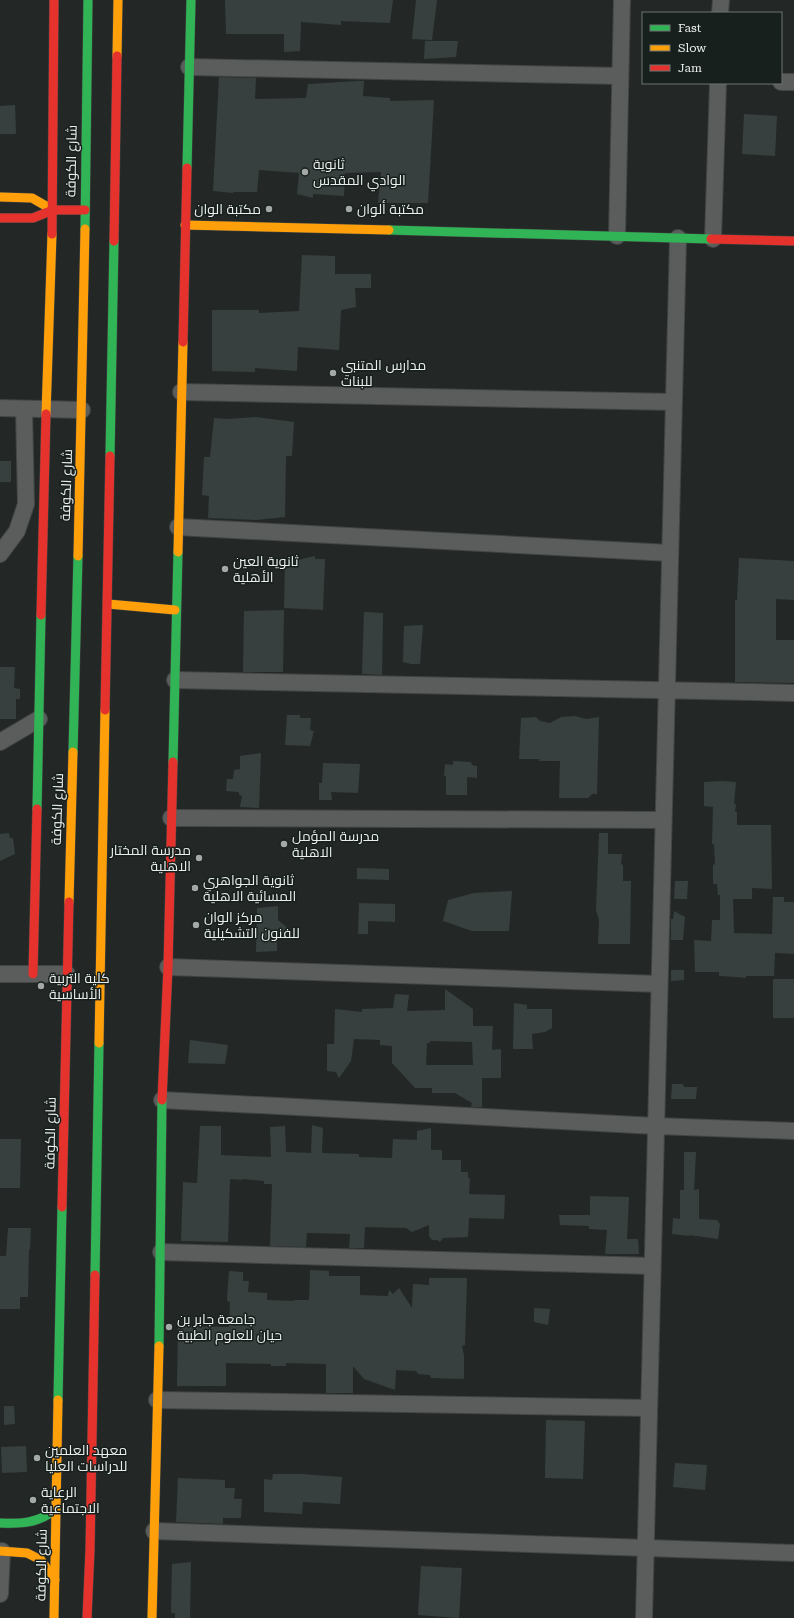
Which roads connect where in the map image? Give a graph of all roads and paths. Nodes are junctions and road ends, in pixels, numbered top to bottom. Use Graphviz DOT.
graph roads {
  1 [pos="54,0"];
  2 [pos="88,0"];
  3 [pos="118,0"];
  4 [pos="191,0"];
  5 [pos="622,0"];
  6 [pos="721,0"];
  7 [pos="720,12"];
  8 [pos="189,67"];
  9 [pos="620,76"];
  10 [pos="782,82"];
  11 [pos="794,82"];
  12 [pos="718,84"];
  13 [pos="0,197"];
  14 [pos="53,210"];
  15 [pos="85,210"];
  16 [pos="0,218"];
  17 [pos="185,225"];
  18 [pos="617,236"];
  19 [pos="678,238"];
  20 [pos="714,239"];
  21 [pos="794,241"];
  22 [pos="181,392"];
  23 [pos="674,402"];
  24 [pos="0,408"];
  25 [pos="24,409"];
  26 [pos="46,409"];
  27 [pos="82,410"];
  28 [pos="178,527"];
  29 [pos="670,553"];
  30 [pos="0,554"];
  31 [pos="108,604"];
  32 [pos="175,610"];
  33 [pos="175,680"];
  34 [pos="667,691"];
  35 [pos="794,693"];
  36 [pos="39,719"];
  37 [pos="0,742"];
  38 [pos="171,818"];
  39 [pos="663,820"];
  40 [pos="168,967"];
  41 [pos="0,974"];
  42 [pos="33,974"];
  43 [pos="67,974"];
  44 [pos="660,984"];
  45 [pos="162,1100"];
  46 [pos="656,1126"];
  47 [pos="794,1131"];
  48 [pos="161,1252"];
  49 [pos="652,1266"];
  50 [pos="157,1400"];
  51 [pos="649,1408"];
  52 [pos="90,1494"];
  53 [pos="56,1505"];
  54 [pos="84,1507"];
  55 [pos="69,1511"];
  56 [pos="2,1526"];
  57 [pos="154,1531"];
  58 [pos="646,1548"];
  59 [pos="1,1549"];
  60 [pos="794,1553"];
  61 [pos="55,1580"];
  62 [pos="0,1594"];
  63 [pos="54,1618"];
  64 [pos="87,1618"];
  65 [pos="152,1618"];
  66 [pos="644,1618"];
  1 -- 14 [label="main road"];
  2 -- 15 [label="main road, شارع الكوفة"];
  3 -- 31 [label="main road"];
  4 -- 8 [label="main road"];
  5 -- 9 [label="street"];
  6 -- 7 [label="street"];
  8 -- 9 [label="street"];
  8 -- 17 [label="main road"];
  9 -- 18 [label="street"];
  10 -- 11 [label="street"];
  12 -- 20 [label="street"];
  13 -- 14 [label="main road"];
  14 -- 15 [label="main road"];
  14 -- 16 [label="main road"];
  14 -- 26 [label="main road"];
  15 -- 27 [label="main road, شارع الكوفة"];
  17 -- 18 [label="main road"];
  17 -- 22 [label="main road"];
  18 -- 19 [label="main road"];
  19 -- 20 [label="main road"];
  19 -- 23 [label="street"];
  20 -- 21 [label="main road"];
  22 -- 23 [label="street"];
  22 -- 28 [label="main road"];
  23 -- 29 [label="street"];
  24 -- 25 [label="street"];
  25 -- 26 [label="street"];
  25 -- 30 [label="street"];
  26 -- 27 [label="street"];
  26 -- 36 [label="main road"];
  27 -- 43 [label="main road, شارع الكوفة"];
  28 -- 29 [label="street"];
  28 -- 32 [label="main road"];
  29 -- 34 [label="street"];
  31 -- 32 [label="main road"];
  31 -- 52 [label="main road"];
  32 -- 33 [label="main road"];
  33 -- 34 [label="street"];
  33 -- 38 [label="main road"];
  34 -- 35 [label="street"];
  34 -- 39 [label="street"];
  36 -- 37 [label="street"];
  36 -- 42 [label="main road"];
  38 -- 39 [label="street"];
  38 -- 40 [label="main road"];
  39 -- 44 [label="street"];
  40 -- 44 [label="street"];
  40 -- 45 [label="main road"];
  41 -- 42 [label="street"];
  42 -- 43 [label="street"];
  43 -- 53 [label="main road, شارع الكوفة"];
  44 -- 46 [label="street"];
  45 -- 46 [label="street"];
  45 -- 48 [label="main road"];
  46 -- 47 [label="street"];
  46 -- 49 [label="street"];
  48 -- 49 [label="street"];
  48 -- 50 [label="main road"];
  49 -- 51 [label="street"];
  50 -- 51 [label="street"];
  50 -- 57 [label="main road"];
  51 -- 58 [label="street"];
  52 -- 54 [label="main road"];
  52 -- 64 [label="main road"];
  53 -- 55 [label="main road"];
  53 -- 56 [label="main road"];
  53 -- 61 [label="main road, شارع الكوفة"];
  57 -- 58 [label="street"];
  57 -- 65 [label="main road"];
  58 -- 60 [label="street"];
  58 -- 66 [label="street"];
  59 -- 61 [label="main road"];
  59 -- 62 [label="street"];
  61 -- 63 [label="main road, شارع الكوفة"];
}
